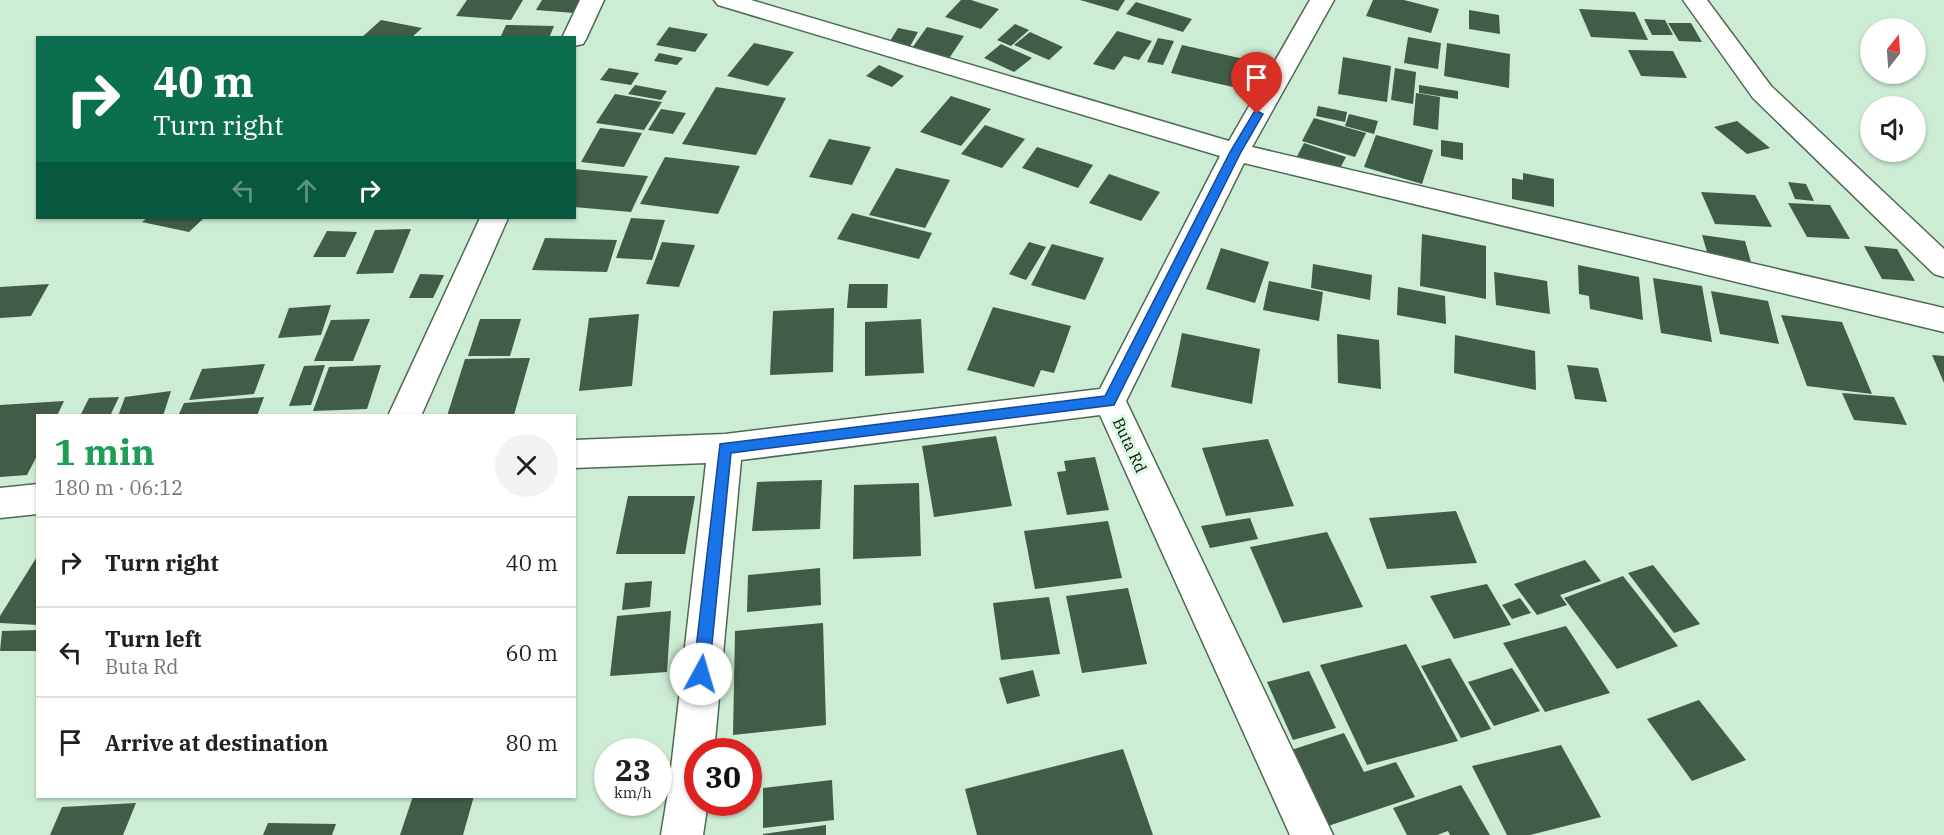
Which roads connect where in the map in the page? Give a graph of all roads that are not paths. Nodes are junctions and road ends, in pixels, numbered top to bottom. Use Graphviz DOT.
graph roads {
  1 [pos="592,0"];
  2 [pos="726,0"];
  3 [pos="1322,0"];
  4 [pos="1695,0"];
  5 [pos="575,36"];
  6 [pos="1236,152"];
  7 [pos="494,219"];
  8 [pos="1944,266"];
  9 [pos="1944,320"];
  10 [pos="1110,401"];
  11 [pos="405,414"];
  12 [pos="724,448"];
  13 [pos="576,454"];
  14 [pos="36,499"];
  15 [pos="0,503"];
  16 [pos="682,835"];
  17 [pos="1312,835"];
  1 -- 5 [label="street"];
  2 -- 6 [label="street"];
  3 -- 6 [label="street, Buta Rd"];
  4 -- 8 [label="street"];
  6 -- 9 [label="street"];
  6 -- 10 [label="street, Buta Rd"];
  7 -- 11 [label="street"];
  10 -- 12 [label="street"];
  10 -- 17 [label="street, Buta Rd"];
  12 -- 13 [label="street"];
  12 -- 16 [label="street"];
  14 -- 15 [label="street"];
}
